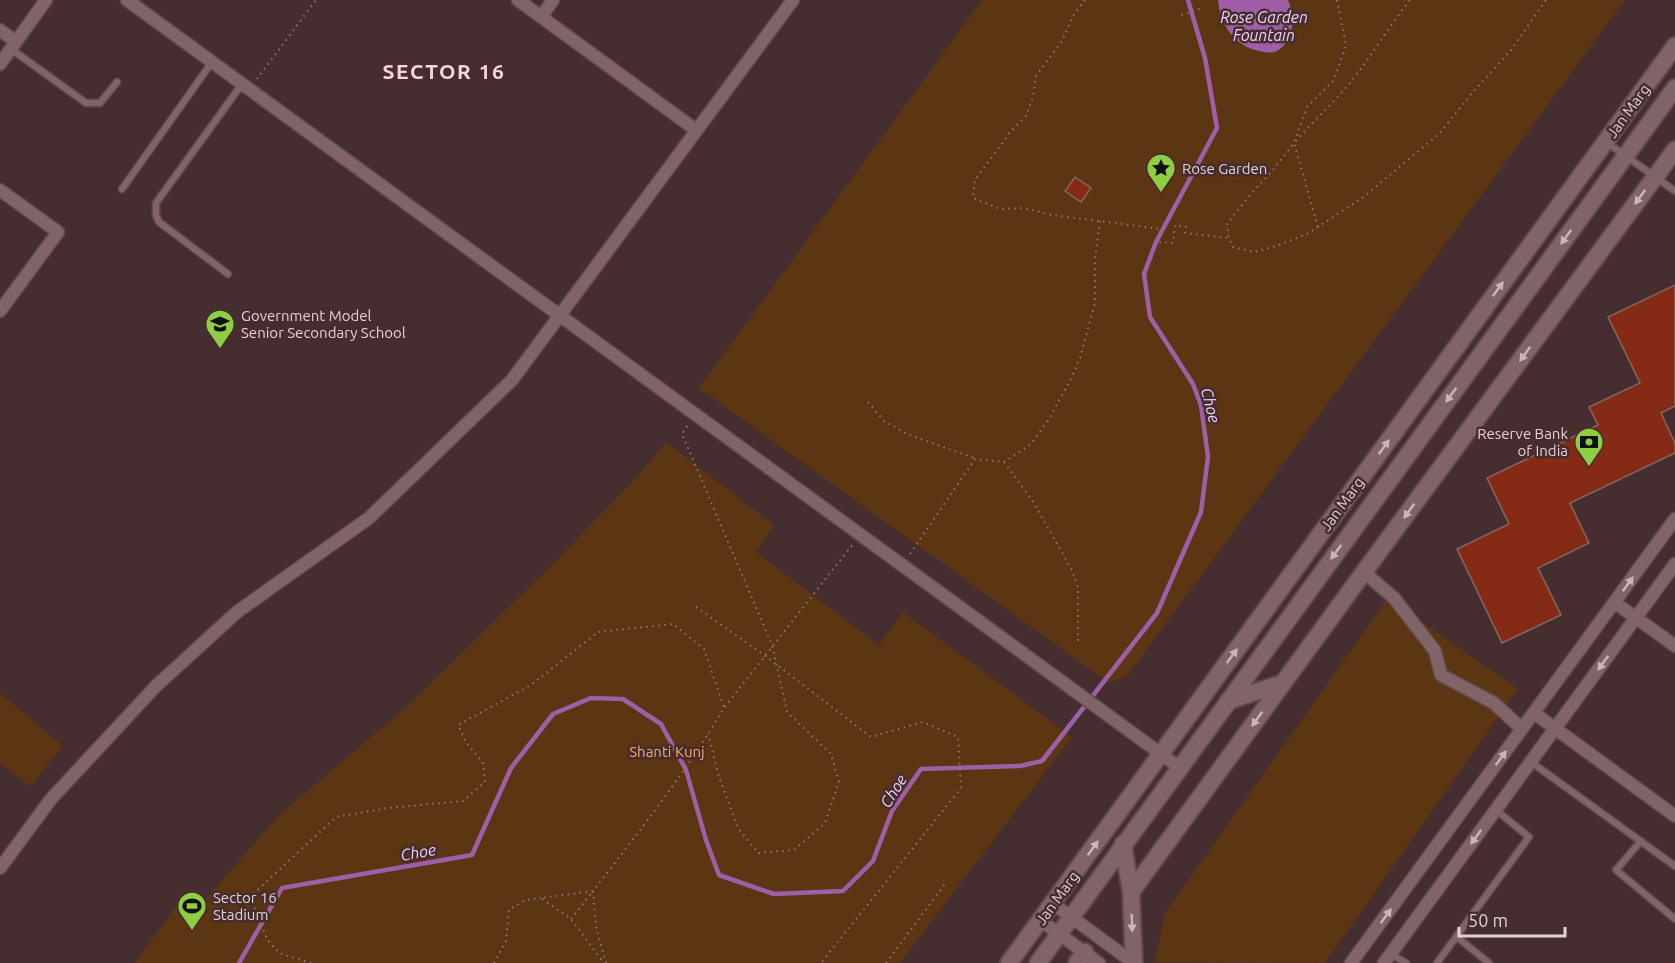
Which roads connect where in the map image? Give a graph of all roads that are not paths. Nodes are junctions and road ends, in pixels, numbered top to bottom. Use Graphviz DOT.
graph roads {
  1 [pos="46,0"];
  2 [pos="127,0"];
  3 [pos="518,0"];
  4 [pos="553,0"];
  5 [pos="793,0"];
  6 [pos="541,17"];
  7 [pos="0,30"];
  8 [pos="14,45"];
  9 [pos="1675,46"];
  10 [pos="213,62"];
  11 [pos="0,64"];
  12 [pos="117,82"];
  13 [pos="246,86"];
  14 [pos="1675,88"];
  15 [pos="696,130"];
  16 [pos="1605,142"];
  17 [pos="1675,150"];
  18 [pos="1625,156"];
  19 [pos="1655,177"];
  20 [pos="122,189"];
  21 [pos="0,190"];
  22 [pos="1675,191"];
  23 [pos="228,274"];
  24 [pos="0,311"];
  25 [pos="559,314"];
  26 [pos="1675,519"];
  27 [pos="1675,564"];
  28 [pos="1364,572"];
  29 [pos="1614,602"];
  30 [pos="1636,618"];
  31 [pos="1675,646"];
  32 [pos="1283,683"];
  33 [pos="1228,701"];
  34 [pos="1534,713"];
  35 [pos="1522,729"];
  36 [pos="1556,729"];
  37 [pos="1161,754"];
  38 [pos="1531,762"];
  39 [pos="1179,767"];
  40 [pos="1496,810"];
  41 [pos="1675,816"];
  42 [pos="1641,841"];
  43 [pos="1124,844"];
  44 [pos="1675,866"];
  45 [pos="0,868"];
  46 [pos="1131,892"];
  47 [pos="1052,903"];
  48 [pos="1071,917"];
  49 [pos="1675,919"];
  50 [pos="1040,920"];
  51 [pos="1059,933"];
  52 [pos="1457,937"];
  53 [pos="1081,958"];
  54 [pos="1388,958"];
  55 [pos="1009,963"];
  56 [pos="1038,963"];
  57 [pos="1099,963"];
  58 [pos="1134,963"];
  59 [pos="1351,963"];
  60 [pos="1406,963"];
  61 [pos="1437,963"];
  62 [pos="1489,963"];
  1 -- 8 [label="street"];
  2 -- 10 [label="street"];
  3 -- 6 [label="street"];
  4 -- 6 [label="street"];
  5 -- 15 [label="street"];
  6 -- 15 [label="street"];
  7 -- 8 [label="street"];
  8 -- 11 [label="street"];
  8 -- 12 [label="lane"];
  9 -- 16 [label="main road, Jan Marg"];
  10 -- 13 [label="street"];
  10 -- 20 [label="lane"];
  13 -- 23 [label="lane"];
  13 -- 25 [label="street"];
  14 -- 18 [label="main road, Jan Marg"];
  15 -- 25 [label="street"];
  16 -- 18 [label="lane"];
  37 -- 16 [label="main road, Jan Marg, one-way"];
  17 -- 19 [label="main road"];
  18 -- 19 [label="lane"];
  18 -- 33 [label="main road, Jan Marg, one-way"];
  19 -- 22 [label="lane"];
  19 -- 28 [label="main road, one-way"];
  21 -- 24 [label="street"];
  25 -- 37 [label="street"];
  25 -- 45 [label="street"];
  29 -- 26 [label="street, one-way"];
  27 -- 30 [label="street"];
  28 -- 32 [label="main road"];
  28 -- 35 [label="street"];
  29 -- 30 [label="street"];
  29 -- 34 [label="street"];
  30 -- 31 [label="street"];
  30 -- 36 [label="street, one-way"];
  32 -- 33 [label="main road"];
  32 -- 46 [label="main road, one-way"];
  33 -- 39 [label="main road, Jan Marg"];
  34 -- 35 [label="street"];
  34 -- 36 [label="street"];
  59 -- 35 [label="street, one-way"];
  36 -- 38 [label="street"];
  36 -- 41 [label="street"];
  37 -- 39 [label="street"];
  47 -- 37 [label="main road, Jan Marg, one-way"];
  38 -- 40 [label="street"];
  38 -- 42 [label="lane"];
  39 -- 43 [label="main road, Jan Marg"];
  40 -- 52 [label="lane"];
  40 -- 54 [label="street, one-way"];
  42 -- 44 [label="lane"];
  42 -- 49 [label="lane"];
  43 -- 46 [label="main road"];
  43 -- 48 [label="main road, Jan Marg"];
  46 -- 58 [label="main road, one-way"];
  47 -- 48 [label="street"];
  47 -- 50 [label="main road, Jan Marg"];
  48 -- 51 [label="main road, Jan Marg"];
  48 -- 58 [label="street"];
  50 -- 51 [label="street"];
  50 -- 55 [label="main road, Jan Marg"];
  51 -- 53 [label="street"];
  51 -- 56 [label="main road, Jan Marg"];
  52 -- 61 [label="lane"];
  52 -- 62 [label="lane"];
  53 -- 57 [label="street"];
  54 -- 60 [label="lane"];
}
